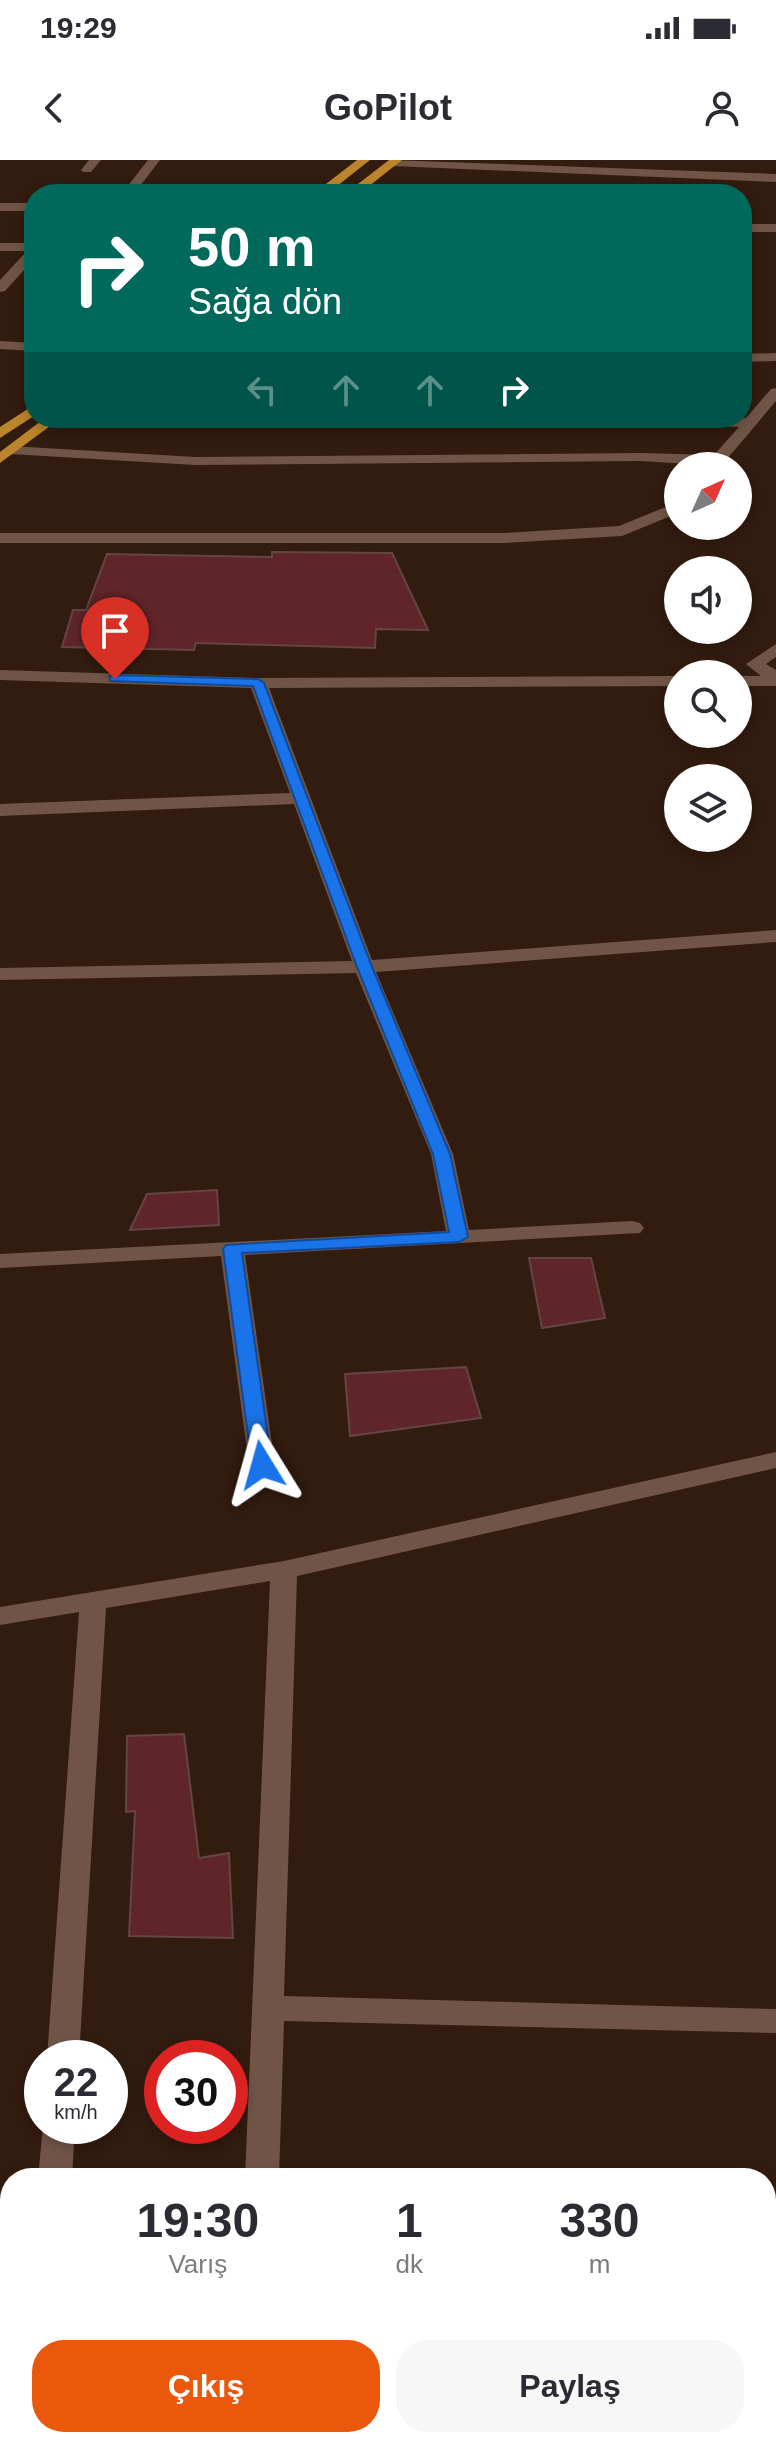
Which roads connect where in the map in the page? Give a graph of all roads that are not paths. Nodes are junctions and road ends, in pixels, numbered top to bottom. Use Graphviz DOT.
graph roads {
  1 [pos="154,160"];
  2 [pos="364,160"];
  3 [pos="394,161"];
  4 [pos="776,178"];
  5 [pos="135,184"];
  6 [pos="332,184"];
  7 [pos="364,184"];
  8 [pos="0,207"];
  9 [pos="24,207"];
  10 [pos="752,228"];
  11 [pos="776,228"];
  12 [pos="0,247"];
  13 [pos="24,248"];
  14 [pos="24,260"];
  15 [pos="0,288"];
  16 [pos="0,345"];
  17 [pos="24,346"];
  18 [pos="776,357"];
  19 [pos="752,358"];
  20 [pos="776,392"];
  21 [pos="24,416"];
  22 [pos="752,421"];
  23 [pos="41,428"];
  24 [pos="746,428"];
  25 [pos="0,434"];
  26 [pos="725,452"];
  27 [pos="6,454"];
  28 [pos="664,459"];
  29 [pos="664,513"];
  30 [pos="0,538"];
  31 [pos="776,649"];
  32 [pos="0,675"];
  33 [pos="776,680"];
  34 [pos="664,681"];
  35 [pos="752,681"];
  36 [pos="258,683"];
  37 [pos="301,798"];
  38 [pos="0,810"];
  39 [pos="776,936"];
  40 [pos="364,967"];
  41 [pos="0,974"];
  42 [pos="632,1228"];
  43 [pos="459,1237"];
  44 [pos="232,1249"];
  45 [pos="0,1261"];
  46 [pos="776,1460"];
  47 [pos="262,1465"];
  48 [pos="284,1570"];
  49 [pos="93,1601"];
  50 [pos="0,1616"];
  51 [pos="269,2008"];
  52 [pos="776,2021"];
  53 [pos="64,2040"];
  54 [pos="58,2144"];
  55 [pos="56,2168"];
  56 [pos="262,2168"];
  1 -- 5 [label="street"];
  2 -- 6 [label="main road"];
  3 -- 4 [label="street"];
  3 -- 7 [label="main road"];
  8 -- 9 [label="street"];
  10 -- 11 [label="street"];
  12 -- 13 [label="street"];
  14 -- 15 [label="street"];
  16 -- 17 [label="street"];
  18 -- 19 [label="street"];
  20 -- 22 [label="street"];
  21 -- 25 [label="main road"];
  23 -- 27 [label="main road"];
  24 -- 26 [label="street"];
  27 -- 28 [label="street"];
  29 -- 30 [label="street"];
  31 -- 33 [label="street"];
  32 -- 36 [label="street"];
  33 -- 35 [label="street"];
  34 -- 36 [label="street"];
  36 -- 37 [label="street"];
  37 -- 38 [label="street"];
  37 -- 40 [label="street"];
  39 -- 40 [label="street"];
  40 -- 41 [label="street"];
  40 -- 43 [label="street"];
  42 -- 43 [label="street"];
  43 -- 44 [label="street"];
  44 -- 45 [label="street"];
  44 -- 47 [label="street"];
  46 -- 48 [label="street"];
  48 -- 49 [label="street"];
  48 -- 51 [label="street"];
  49 -- 50 [label="street"];
  49 -- 53 [label="street"];
  51 -- 52 [label="street"];
  51 -- 56 [label="street"];
  54 -- 55 [label="street"];
}
